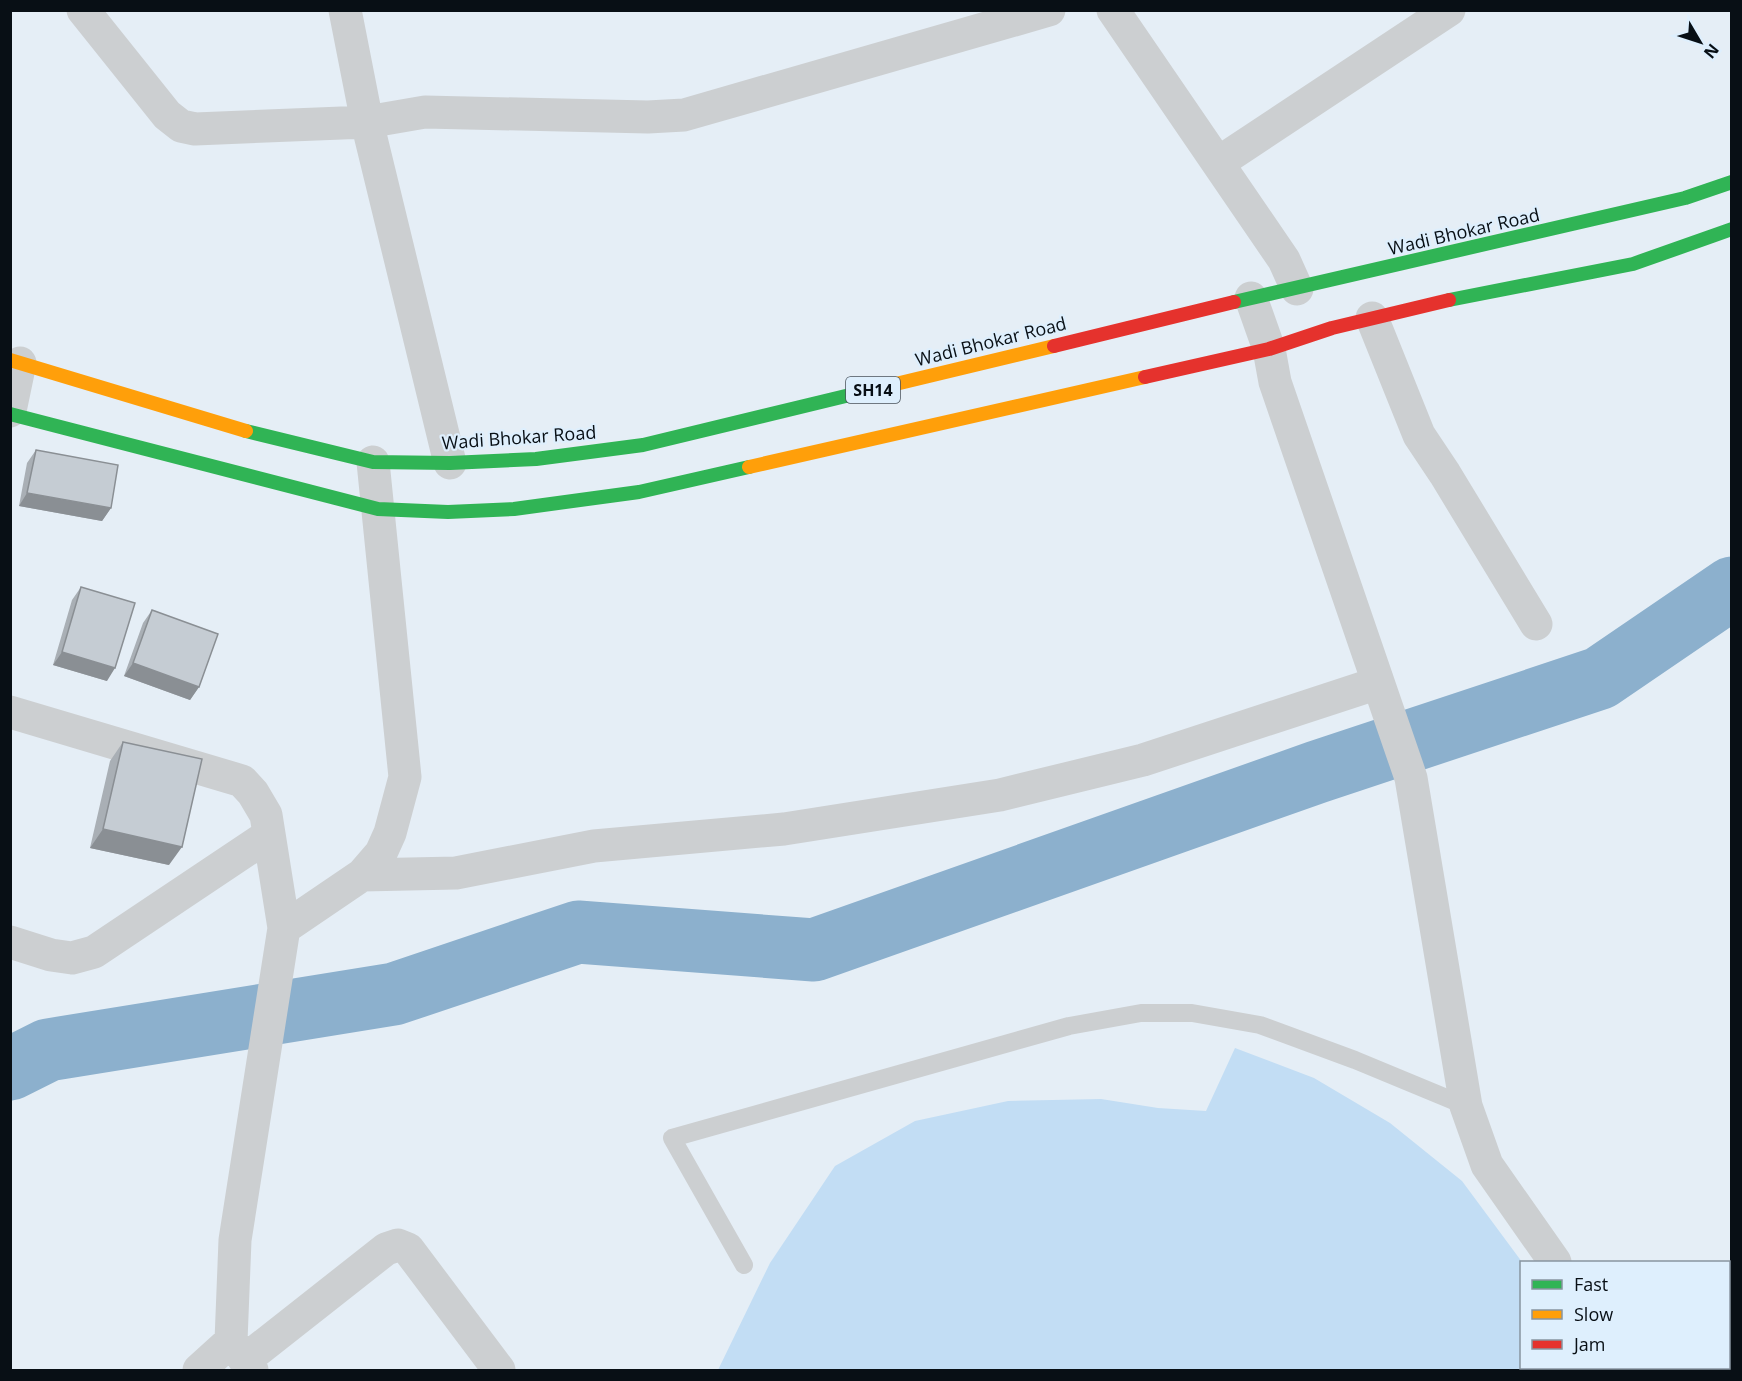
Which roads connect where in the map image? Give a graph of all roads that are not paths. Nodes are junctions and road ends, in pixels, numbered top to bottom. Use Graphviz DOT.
graph roads {
  1 [pos="82,10"];
  2 [pos="345,10"];
  3 [pos="1049,10"];
  4 [pos="1113,10"];
  5 [pos="1449,10"];
  6 [pos="367,122"];
  7 [pos="1218,163"];
  8 [pos="1731,182"];
  9 [pos="1729,231"];
  10 [pos="1298,290"];
  11 [pos="1251,298"];
  12 [pos="1372,318"];
  13 [pos="1269,349"];
  14 [pos="15,362"];
  15 [pos="10,412"];
  16 [pos="373,462"];
  17 [pos="450,463"];
  18 [pos="378,509"];
  19 [pos="1536,624"];
  20 [pos="1378,683"];
  21 [pos="10,712"];
  22 [pos="269,835"];
  23 [pos="362,875"];
  24 [pos="282,936"];
  25 [pos="10,942"];
  26 [pos="1466,1106"];
  27 [pos="1554,1261"];
  28 [pos="744,1266"];
  29 [pos="242,1357"];
  30 [pos="199,1371"];
  31 [pos="499,1371"];
  1 -- 6 [label="street"];
  2 -- 6 [label="street"];
  3 -- 6 [label="street"];
  4 -- 7 [label="street"];
  5 -- 7 [label="street"];
  6 -- 17 [label="street"];
  7 -- 10 [label="street"];
  8 -- 10 [label="main road, Wadi Bhokar Road / SH14"];
  9 -- 12 [label="main road"];
  10 -- 11 [label="main road, Wadi Bhokar Road / SH14"];
  11 -- 13 [label="street"];
  11 -- 17 [label="main road, Wadi Bhokar Road / SH14"];
  12 -- 13 [label="main road"];
  12 -- 19 [label="street"];
  13 -- 18 [label="main road"];
  13 -- 20 [label="street"];
  14 -- 15 [label="street"];
  14 -- 16 [label="main road, Wadi Bhokar Road / SH14"];
  15 -- 18 [label="main road"];
  16 -- 17 [label="main road, Wadi Bhokar Road / SH14"];
  16 -- 18 [label="street"];
  18 -- 23 [label="street"];
  20 -- 23 [label="street"];
  20 -- 26 [label="street"];
  21 -- 22 [label="street"];
  22 -- 24 [label="street"];
  22 -- 25 [label="street"];
  23 -- 24 [label="street"];
  24 -- 29 [label="street"];
  26 -- 27 [label="street"];
  26 -- 28 [label="lane"];
  29 -- 30 [label="street"];
  29 -- 31 [label="street"];
}
